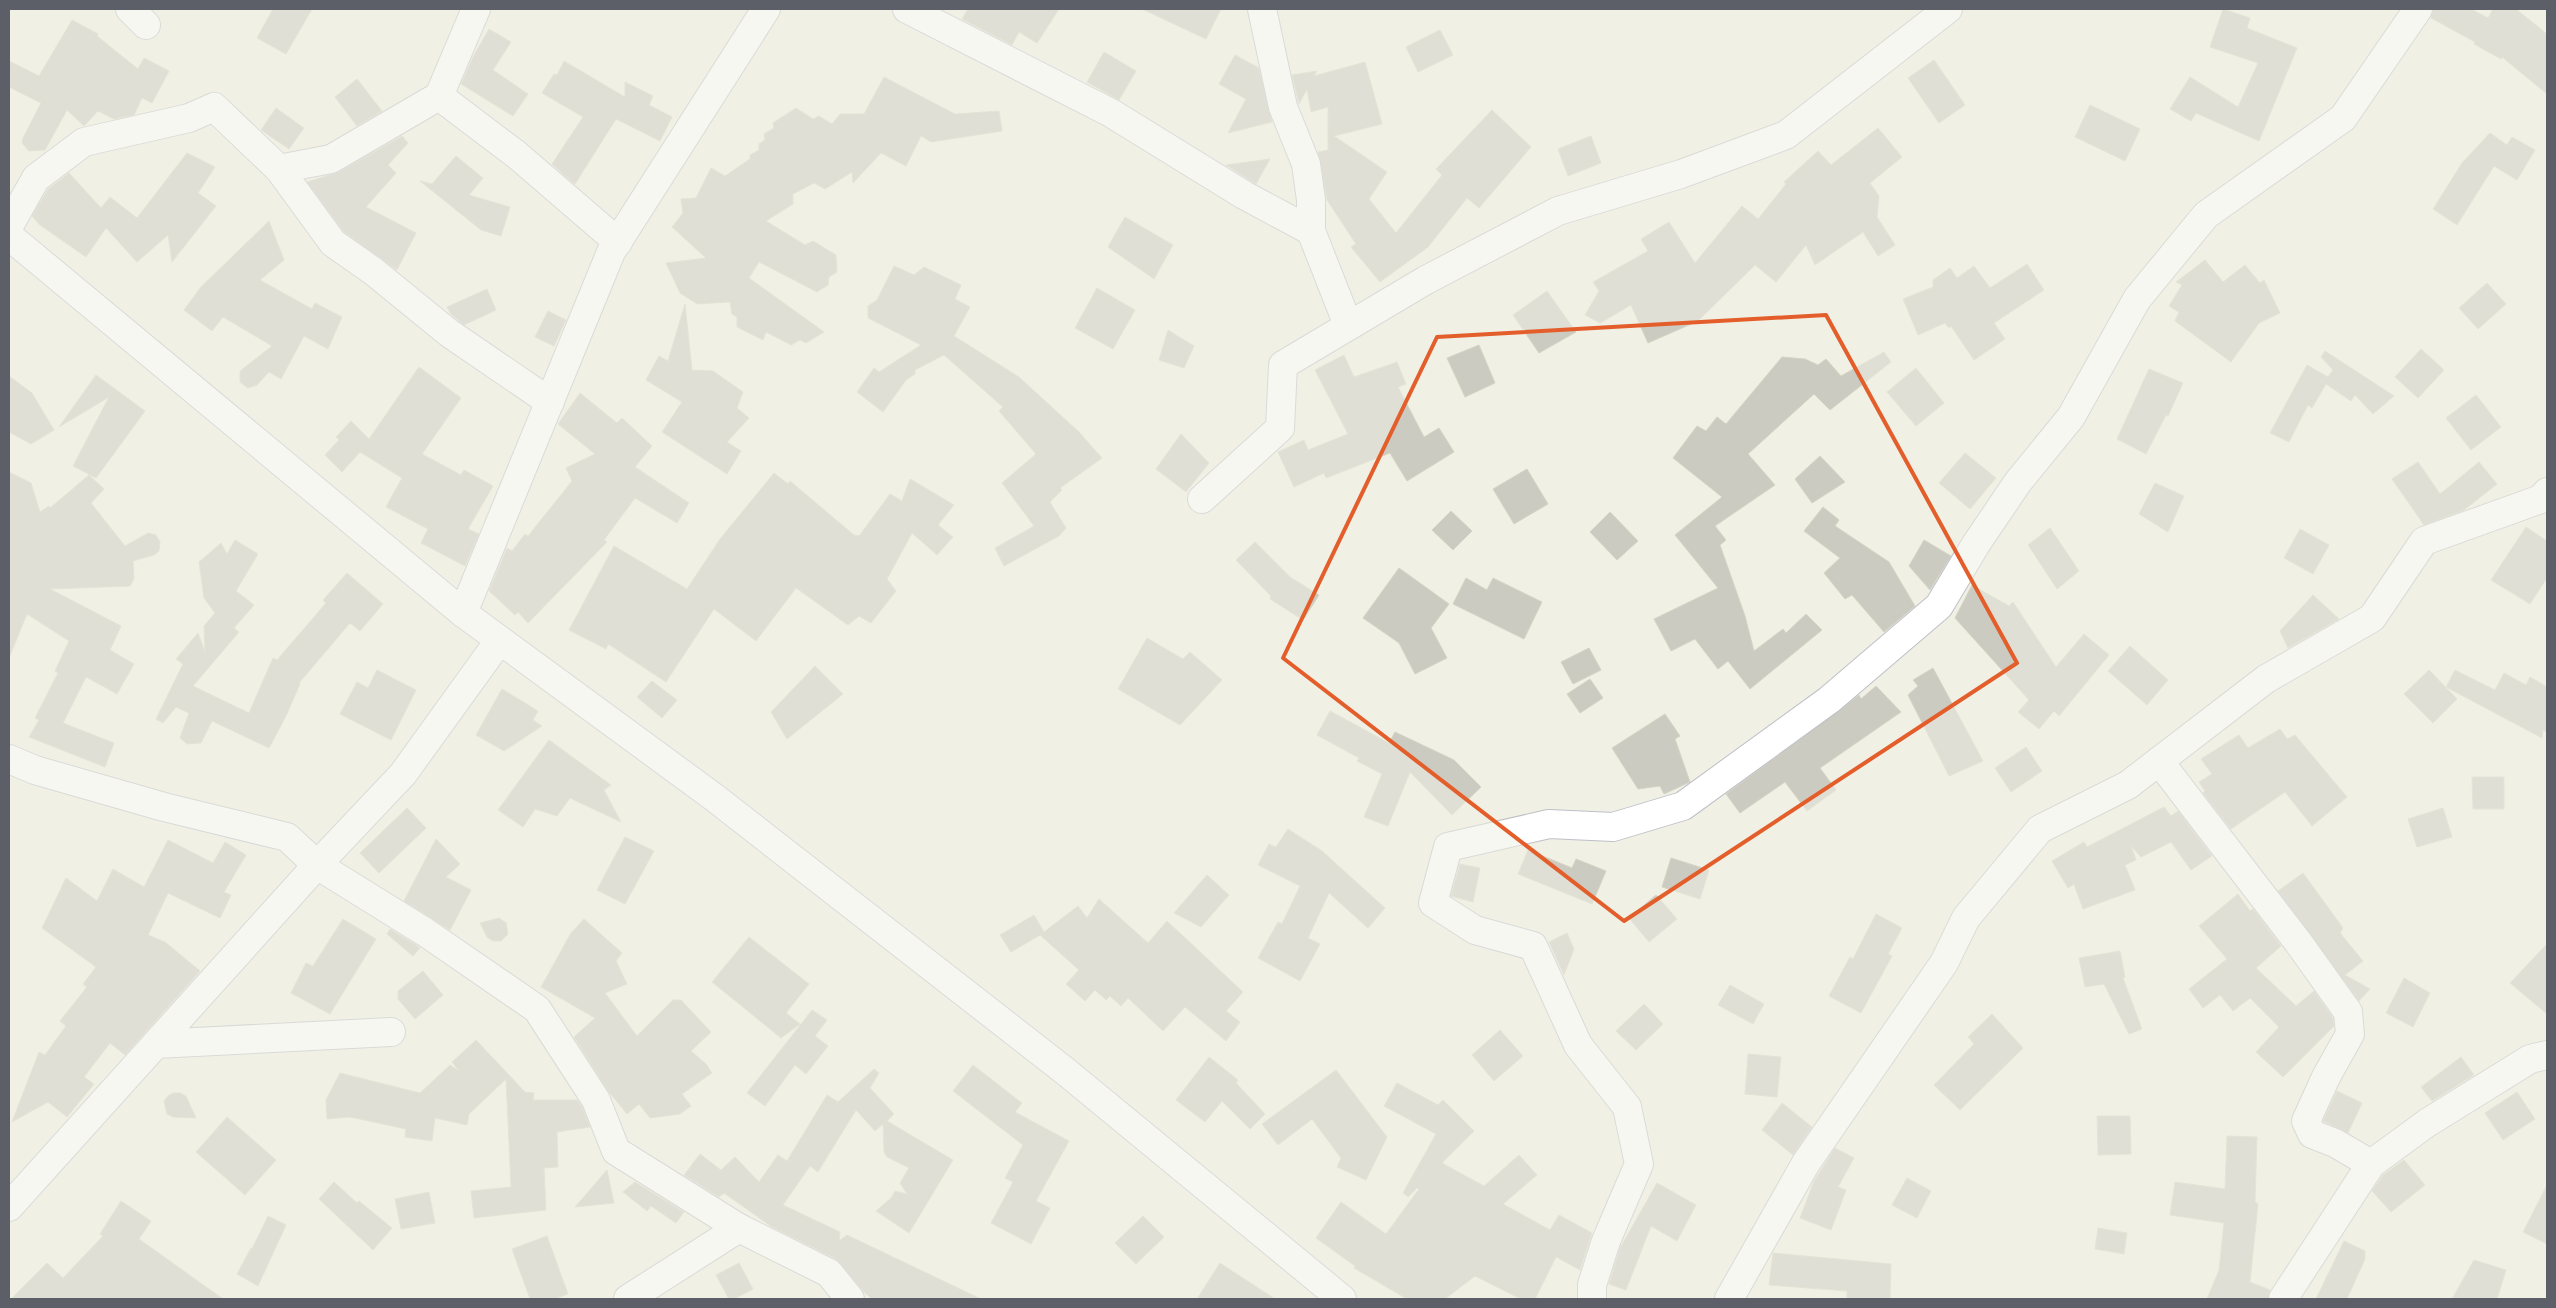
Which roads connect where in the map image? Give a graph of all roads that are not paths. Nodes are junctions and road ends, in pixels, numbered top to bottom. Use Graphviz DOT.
graph roads {
  1 [pos="476,9"];
  2 [pos="766,9"];
  3 [pos="907,9"];
  4 [pos="1262,9"];
  5 [pos="1948,9"];
  6 [pos="2418,9"];
  7 [pos="439,96"];
  8 [pos="279,169"];
  9 [pos="9,226"];
  10 [pos="1311,231"];
  11 [pos="9,236"];
  12 [pos="618,242"];
  13 [pos="1348,325"];
  14 [pos="550,402"];
  15 [pos="2547,492"];
  16 [pos="1202,499"];
  17 [pos="463,613"];
  18 [pos="500,641"];
  19 [pos="9,759"];
  20 [pos="2159,761"];
  21 [pos="317,865"];
  22 [pos="390,1032"];
  23 [pos="156,1044"];
  24 [pos="2547,1055"];
  25 [pos="2371,1164"];
  26 [pos="9,1207"];
  27 [pos="739,1228"];
  28 [pos="628,1299"];
  29 [pos="850,1299"];
  30 [pos="1342,1299"];
  31 [pos="1592,1299"];
  32 [pos="1729,1299"];
  33 [pos="2283,1299"];
  1 -- 7 [label="street"];
  2 -- 12 [label="street"];
  3 -- 10 [label="street"];
  4 -- 10 [label="street"];
  5 -- 13 [label="street"];
  6 -- 31 [label="street"];
  7 -- 8 [label="street"];
  7 -- 12 [label="street"];
  8 -- 9 [label="street"];
  8 -- 14 [label="street"];
  10 -- 13 [label="street"];
  11 -- 17 [label="street"];
  12 -- 14 [label="street"];
  13 -- 16 [label="street"];
  14 -- 17 [label="street"];
  15 -- 20 [label="street"];
  17 -- 18 [label="street"];
  18 -- 21 [label="street"];
  18 -- 30 [label="street"];
  19 -- 21 [label="street"];
  20 -- 25 [label="street"];
  20 -- 32 [label="street"];
  21 -- 23 [label="street"];
  21 -- 27 [label="street"];
  22 -- 23 [label="street"];
  23 -- 26 [label="street"];
  24 -- 25 [label="street"];
  25 -- 33 [label="street"];
  27 -- 28 [label="street"];
  27 -- 29 [label="street"];
}
